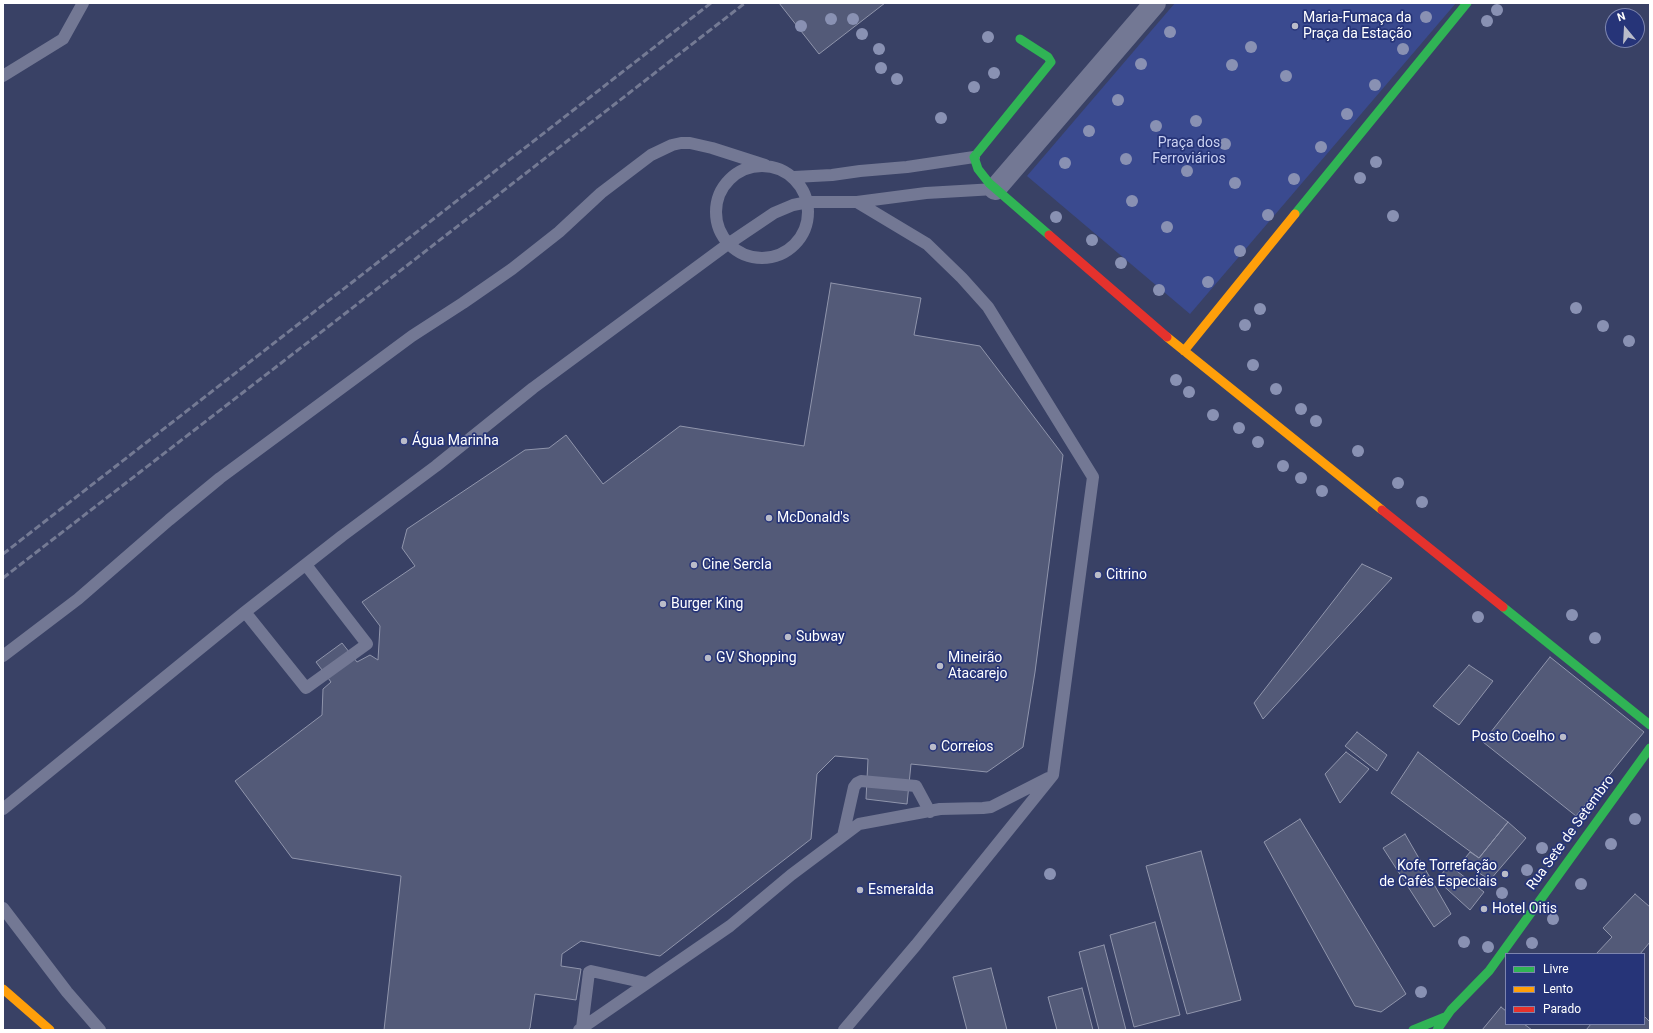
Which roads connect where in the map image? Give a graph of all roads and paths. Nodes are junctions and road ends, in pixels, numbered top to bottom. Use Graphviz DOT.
graph roads {
  1 [pos="83,3"];
  2 [pos="1155,3"];
  3 [pos="1467,3"];
  4 [pos="1020,39"];
  5 [pos="3,76"];
  6 [pos="974,157"];
  7 [pos="765,165"];
  8 [pos="794,177"];
  9 [pos="996,188"];
  10 [pos="808,202"];
  11 [pos="857,202"];
  12 [pos="728,244"];
  13 [pos="1184,351"];
  14 [pos="306,566"];
  15 [pos="245,612"];
  16 [pos="3,656"];
  17 [pos="1650,725"];
  18 [pos="1650,748"];
  19 [pos="1053,775"];
  20 [pos="3,809"];
  21 [pos="930,812"];
  22 [pos="843,836"];
  23 [pos="3,908"];
  24 [pos="646,983"];
  25 [pos="3,989"];
  26 [pos="1445,1017"];
  27 [pos="580,1029"];
  28 [pos="50,1030"];
  29 [pos="100,1030"];
  30 [pos="844,1030"];
  31 [pos="1413,1030"];
  32 [pos="1437,1030"];
  1 -- 5 [label="lane"];
  2 -- 9 [label="street"];
  3 -- 13 [label="street"];
  4 -- 6 [label="street"];
  6 -- 8 [label="lane"];
  6 -- 9 [label="street"];
  7 -- 8 [label="lane"];
  7 -- 12 [label="lane"];
  7 -- 16 [label="lane"];
  8 -- 10 [label="lane"];
  9 -- 11 [label="lane"];
  9 -- 13 [label="street"];
  10 -- 11 [label="lane"];
  10 -- 12 [label="lane"];
  10 -- 12 [label="lane"];
  11 -- 19 [label="lane"];
  12 -- 14 [label="lane"];
  13 -- 17 [label="street"];
  14 -- 15 [label="lane"];
  14 -- 15 [label="lane"];
  15 -- 20 [label="lane"];
  18 -- 26 [label="street, Rua Sete de Setembro"];
  19 -- 21 [label="lane"];
  19 -- 30 [label="lane"];
  21 -- 22 [label="lane"];
  21 -- 22 [label="lane"];
  22 -- 24 [label="lane"];
  23 -- 29 [label="lane"];
  24 -- 27 [label="lane"];
  24 -- 27 [label="lane"];
  25 -- 28 [label="street"];
  26 -- 31 [label="street, Rua Sete de Setembro"];
  26 -- 32 [label="street"];
}
